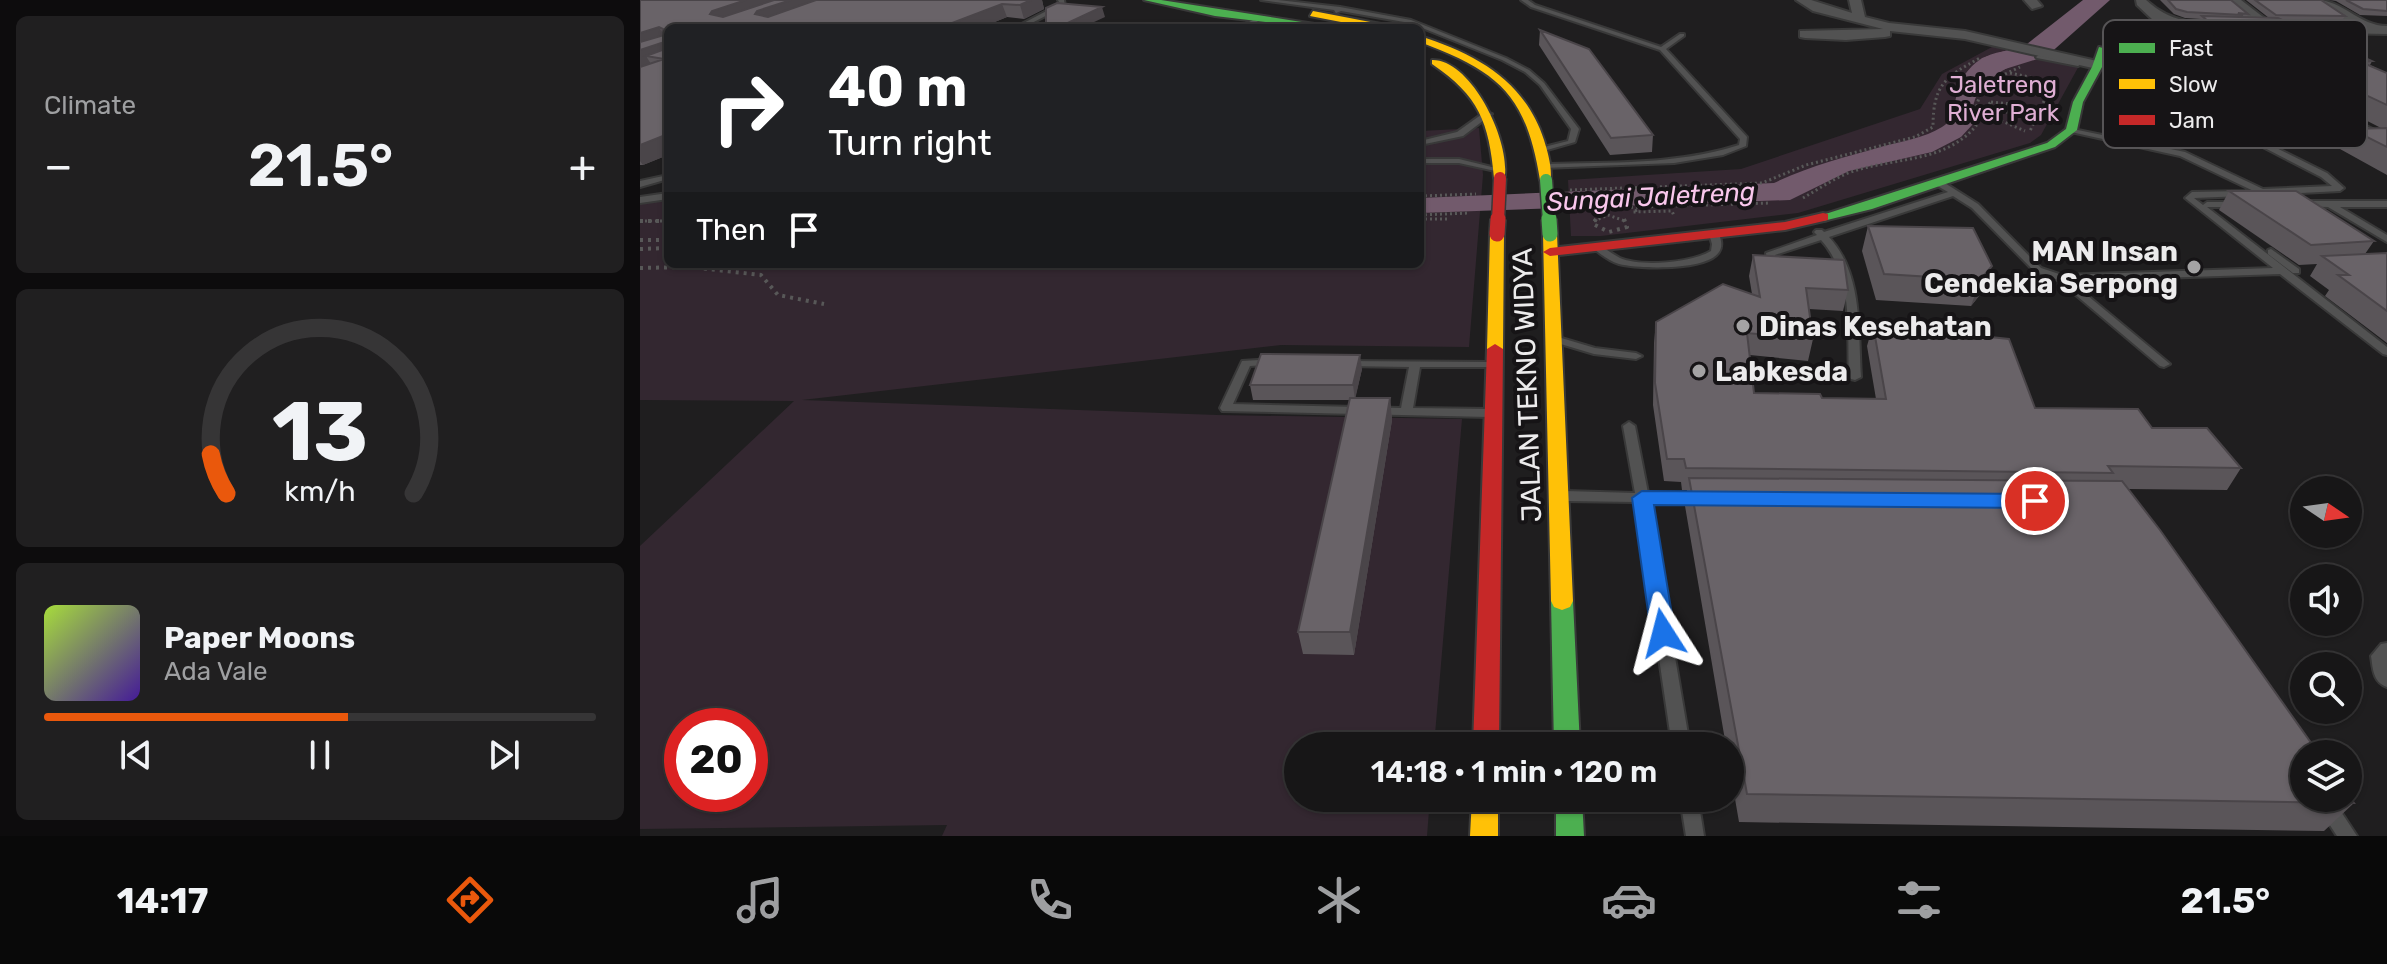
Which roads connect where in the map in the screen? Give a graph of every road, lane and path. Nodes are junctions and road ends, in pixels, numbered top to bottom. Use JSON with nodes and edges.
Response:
{"nodes":[{"id":1,"x":1061,"y":0,"type":"edge"},
{"id":2,"x":1148,"y":0,"type":"edge"},
{"id":3,"x":1208,"y":0,"type":"edge"},
{"id":4,"x":1524,"y":0,"type":"edge"},
{"id":5,"x":1802,"y":0,"type":"edge"},
{"id":6,"x":1855,"y":0,"type":"edge"},
{"id":7,"x":2233,"y":0,"type":"edge"},
{"id":8,"x":2322,"y":0,"type":"edge"},
{"id":9,"x":2141,"y":2,"type":"edge"},
{"id":10,"x":1264,"y":9,"type":"edge"},
{"id":11,"x":1333,"y":17,"type":"edge"},
{"id":12,"x":1859,"y":19,"type":"junction"},
{"id":13,"x":2164,"y":20,"type":"edge"},
{"id":14,"x":2259,"y":20,"type":"edge"},
{"id":15,"x":2353,"y":20,"type":"edge"},
{"id":16,"x":1026,"y":24,"type":"edge"},
{"id":17,"x":1245,"y":24,"type":"edge"},
{"id":18,"x":1367,"y":24,"type":"edge"},
{"id":19,"x":1396,"y":24,"type":"edge"},
{"id":20,"x":1424,"y":27,"type":"edge"},
{"id":21,"x":1889,"y":27,"type":"junction"},
{"id":22,"x":2369,"y":30,"type":"edge"},
{"id":23,"x":2387,"y":30,"type":"edge"},
{"id":24,"x":1805,"y":34,"type":"dead end"},
{"id":25,"x":1682,"y":35,"type":"dead end"},
{"id":26,"x":1424,"y":40,"type":"edge"},
{"id":27,"x":1662,"y":49,"type":"junction"},
{"id":28,"x":2026,"y":55,"type":"junction"},
{"id":29,"x":1424,"y":56,"type":"edge"},
{"id":30,"x":2099,"y":61,"type":"junction"},
{"id":31,"x":2103,"y":63,"type":"edge"},
{"id":32,"x":2008,"y":73,"type":"junction"},
{"id":33,"x":1989,"y":83,"type":"junction"},
{"id":34,"x":2004,"y":83,"type":"junction"},
{"id":35,"x":2050,"y":87,"type":"junction"},
{"id":36,"x":2031,"y":88,"type":"junction"},
{"id":37,"x":2040,"y":89,"type":"junction"},
{"id":38,"x":2046,"y":96,"type":"junction"},
{"id":39,"x":1974,"y":105,"type":"junction"},
{"id":40,"x":1981,"y":106,"type":"junction"},
{"id":41,"x":1987,"y":106,"type":"junction"},
{"id":42,"x":2016,"y":109,"type":"junction"},
{"id":43,"x":2037,"y":113,"type":"junction"},
{"id":44,"x":1488,"y":114,"type":"junction"},
{"id":45,"x":2071,"y":130,"type":"junction"},
{"id":46,"x":2367,"y":131,"type":"edge"},
{"id":47,"x":2030,"y":133,"type":"junction"},
{"id":48,"x":2103,"y":137,"type":"edge"},
{"id":49,"x":2021,"y":140,"type":"dead end"},
{"id":50,"x":2387,"y":141,"type":"edge"},
{"id":51,"x":1424,"y":142,"type":"edge"},
{"id":52,"x":2367,"y":142,"type":"edge"},
{"id":53,"x":2154,"y":148,"type":"edge"},
{"id":54,"x":2272,"y":148,"type":"edge"},
{"id":55,"x":1424,"y":161,"type":"edge"},
{"id":56,"x":1545,"y":165,"type":"junction"},
{"id":57,"x":1500,"y":174,"type":"junction"},
{"id":58,"x":664,"y":178,"type":"edge"},
{"id":59,"x":1937,"y":182,"type":"junction"},
{"id":60,"x":640,"y":184,"type":"edge"},
{"id":61,"x":1450,"y":192,"type":"dead end"},
{"id":62,"x":2262,"y":192,"type":"junction"},
{"id":63,"x":1424,"y":193,"type":"edge"},
{"id":64,"x":1954,"y":193,"type":"junction"},
{"id":65,"x":664,"y":197,"type":"edge"},
{"id":66,"x":2189,"y":198,"type":"junction"},
{"id":67,"x":640,"y":200,"type":"edge"},
{"id":68,"x":1796,"y":201,"type":"dead end"},
{"id":69,"x":1773,"y":203,"type":"dead end"},
{"id":70,"x":2328,"y":203,"type":"junction"},
{"id":71,"x":2251,"y":204,"type":"edge"},
{"id":72,"x":2281,"y":204,"type":"edge"},
{"id":73,"x":2387,"y":204,"type":"edge"},
{"id":74,"x":2207,"y":205,"type":"junction"},
{"id":75,"x":1683,"y":206,"type":"junction"},
{"id":76,"x":1571,"y":209,"type":"dead end"},
{"id":77,"x":1674,"y":216,"type":"dead end"},
{"id":78,"x":1424,"y":219,"type":"edge"},
{"id":79,"x":1448,"y":219,"type":"dead end"},
{"id":80,"x":640,"y":221,"type":"edge"},
{"id":81,"x":664,"y":221,"type":"edge"},
{"id":82,"x":1807,"y":222,"type":"junction"},
{"id":83,"x":1823,"y":235,"type":"junction"},
{"id":84,"x":2387,"y":239,"type":"edge"},
{"id":85,"x":640,"y":240,"type":"edge"},
{"id":86,"x":664,"y":240,"type":"edge"},
{"id":87,"x":1550,"y":243,"type":"junction"},
{"id":88,"x":664,"y":248,"type":"edge"},
{"id":89,"x":640,"y":249,"type":"edge"},
{"id":90,"x":640,"y":268,"type":"edge"},
{"id":91,"x":664,"y":268,"type":"edge"},
{"id":92,"x":699,"y":268,"type":"edge"},
{"id":93,"x":1788,"y":269,"type":"edge"},
{"id":94,"x":2311,"y":270,"type":"dead end"},
{"id":95,"x":2282,"y":271,"type":"junction"},
{"id":96,"x":2296,"y":271,"type":"junction"},
{"id":97,"x":1832,"y":273,"type":"edge"},
{"id":98,"x":1847,"y":274,"type":"junction"},
{"id":99,"x":2061,"y":278,"type":"junction"},
{"id":100,"x":824,"y":304,"type":"dead end"},
{"id":101,"x":1555,"y":339,"type":"junction"},
{"id":102,"x":2387,"y":352,"type":"edge"},
{"id":103,"x":1636,"y":356,"type":"dead end"},
{"id":104,"x":1294,"y":363,"type":"edge"},
{"id":105,"x":1325,"y":363,"type":"edge"},
{"id":106,"x":1415,"y":364,"type":"junction"},
{"id":107,"x":2164,"y":364,"type":"dead end"},
{"id":108,"x":1494,"y":365,"type":"junction"},
{"id":109,"x":1855,"y":377,"type":"dead end"},
{"id":110,"x":1406,"y":411,"type":"junction"},
{"id":111,"x":1492,"y":413,"type":"junction"},
{"id":112,"x":1629,"y":426,"type":"dead end"},
{"id":113,"x":1558,"y":496,"type":"junction"},
{"id":114,"x":1642,"y":498,"type":"junction"},
{"id":115,"x":1715,"y":498,"type":"edge"},
{"id":116,"x":2387,"y":649,"type":"edge"},
{"id":117,"x":2387,"y":680,"type":"edge"},
{"id":118,"x":1486,"y":732,"type":"edge"},
{"id":119,"x":1566,"y":732,"type":"edge"},
{"id":120,"x":1679,"y":732,"type":"edge"},
{"id":121,"x":1485,"y":812,"type":"edge"},
{"id":122,"x":1569,"y":812,"type":"edge"},
{"id":123,"x":1691,"y":812,"type":"edge"},
{"id":124,"x":2331,"y":812,"type":"edge"},
{"id":125,"x":1484,"y":836,"type":"edge"},
{"id":126,"x":1570,"y":836,"type":"edge"},
{"id":127,"x":1695,"y":836,"type":"edge"},
{"id":128,"x":2348,"y":836,"type":"edge"}],
"edges":[{"from":1,"to":16,"type":"lane"},
{"from":2,"to":10,"type":"main road"},
{"from":3,"to":11,"type":"main road"},
{"from":4,"to":27,"type":"lane"},
{"from":5,"to":12,"type":"street"},
{"from":6,"to":12,"type":"street"},
{"from":7,"to":14,"type":"street"},
{"from":8,"to":15,"type":"street"},
{"from":9,"to":13,"type":"street"},
{"from":10,"to":11,"type":"main road"},
{"from":10,"to":17,"type":"lane"},
{"from":11,"to":18,"type":"main road"},
{"from":11,"to":19,"type":"lane"},
{"from":12,"to":21,"type":"street"},
{"from":20,"to":56,"type":"lane"},
{"from":21,"to":24,"type":"street"},
{"from":21,"to":28,"type":"street"},
{"from":22,"to":23,"type":"street"},
{"from":25,"to":27,"type":"lane"},
{"from":26,"to":56,"type":"main road","name":"JALAN TEKNO WIDYA"},
{"from":27,"to":56,"type":"lane"},
{"from":28,"to":30,"type":"street"},
{"from":28,"to":32,"type":"path"},
{"from":29,"to":44,"type":"main road","name":"JALAN TEKNO WIDYA"},
{"from":30,"to":31,"type":"lane"},
{"from":30,"to":45,"type":"main road"},
{"from":32,"to":33,"type":"path"},
{"from":32,"to":35,"type":"path"},
{"from":33,"to":34,"type":"path"},
{"from":33,"to":39,"type":"path"},
{"from":34,"to":36,"type":"path"},
{"from":34,"to":36,"type":"path"},
{"from":35,"to":37,"type":"path"},
{"from":35,"to":38,"type":"path"},
{"from":36,"to":37,"type":"path"},
{"from":37,"to":38,"type":"path"},
{"from":38,"to":43,"type":"path"},
{"from":39,"to":40,"type":"path"},
{"from":39,"to":68,"type":"path"},
{"from":40,"to":41,"type":"path"},
{"from":40,"to":47,"type":"path"},
{"from":41,"to":42,"type":"path"},
{"from":41,"to":42,"type":"path"},
{"from":42,"to":43,"type":"path"},
{"from":43,"to":47,"type":"path"},
{"from":44,"to":51,"type":"lane"},
{"from":44,"to":57,"type":"main road","name":"JALAN TEKNO WIDYA"},
{"from":45,"to":48,"type":"lane"},
{"from":45,"to":59,"type":"main road"},
{"from":46,"to":50,"type":"lane"},
{"from":47,"to":49,"type":"path"},
{"from":50,"to":52,"type":"lane"},
{"from":53,"to":62,"type":"lane"},
{"from":54,"to":62,"type":"lane"},
{"from":55,"to":57,"type":"lane"},
{"from":56,"to":87,"type":"main road","name":"JALAN TEKNO WIDYA","bridge":true},
{"from":57,"to":108,"type":"main road","name":"JALAN TEKNO WIDYA","bridge":true},
{"from":58,"to":60,"type":"lane"},
{"from":59,"to":64,"type":"lane"},
{"from":59,"to":82,"type":"main road"},
{"from":61,"to":63,"type":"path"},
{"from":62,"to":66,"type":"lane"},
{"from":64,"to":83,"type":"lane"},
{"from":64,"to":99,"type":"lane"},
{"from":65,"to":67,"type":"lane"},
{"from":66,"to":74,"type":"lane"},
{"from":66,"to":95,"type":"lane"},
{"from":69,"to":75,"type":"path"},
{"from":70,"to":72,"type":"lane"},
{"from":70,"to":73,"type":"lane"},
{"from":70,"to":84,"type":"lane"},
{"from":71,"to":74,"type":"lane"},
{"from":74,"to":96,"type":"lane"},
{"from":75,"to":76,"type":"path"},
{"from":75,"to":77,"type":"path"},
{"from":78,"to":79,"type":"path"},
{"from":80,"to":81,"type":"path"},
{"from":82,"to":83,"type":"lane"},
{"from":82,"to":87,"type":"main road"},
{"from":83,"to":93,"type":"lane"},
{"from":83,"to":98,"type":"lane"},
{"from":85,"to":86,"type":"path"},
{"from":87,"to":101,"type":"main road","name":"JALAN TEKNO WIDYA"},
{"from":88,"to":89,"type":"path"},
{"from":90,"to":91,"type":"path"},
{"from":92,"to":100,"type":"path"},
{"from":94,"to":96,"type":"lane"},
{"from":95,"to":96,"type":"lane"},
{"from":95,"to":99,"type":"lane"},
{"from":95,"to":102,"type":"lane"},
{"from":97,"to":98,"type":"lane"},
{"from":98,"to":109,"type":"lane"},
{"from":99,"to":107,"type":"lane"},
{"from":101,"to":103,"type":"lane"},
{"from":101,"to":113,"type":"main road","name":"JALAN TEKNO WIDYA"},
{"from":104,"to":110,"type":"lane"},
{"from":105,"to":106,"type":"lane"},
{"from":106,"to":108,"type":"lane"},
{"from":106,"to":110,"type":"lane"},
{"from":108,"to":111,"type":"main road","name":"JALAN TEKNO WIDYA"},
{"from":110,"to":111,"type":"lane"},
{"from":111,"to":118,"type":"main road","name":"JALAN TEKNO WIDYA"},
{"from":112,"to":114,"type":"lane"},
{"from":113,"to":114,"type":"lane"},
{"from":113,"to":119,"type":"main road","name":"JALAN TEKNO WIDYA"},
{"from":114,"to":115,"type":"lane"},
{"from":114,"to":120,"type":"lane"},
{"from":116,"to":117,"type":"lane"},
{"from":121,"to":125,"type":"main road"},
{"from":122,"to":126,"type":"main road"},
{"from":123,"to":127,"type":"lane"},
{"from":124,"to":128,"type":"lane"}]}
